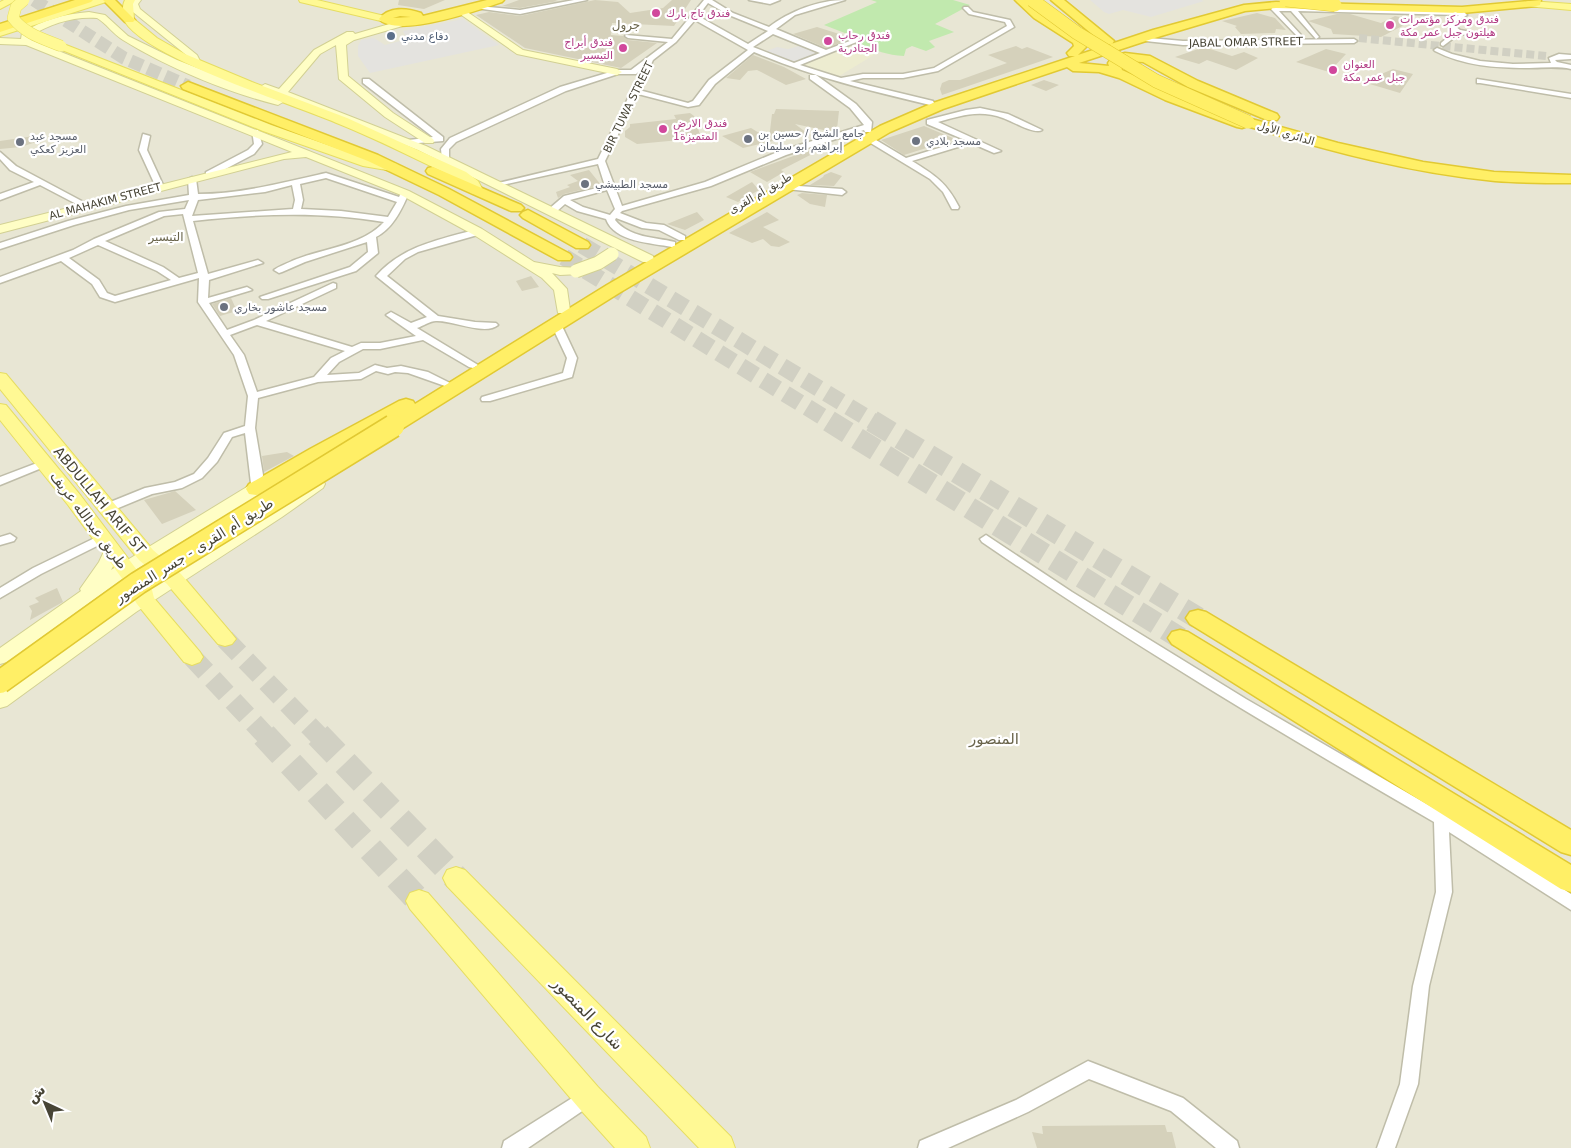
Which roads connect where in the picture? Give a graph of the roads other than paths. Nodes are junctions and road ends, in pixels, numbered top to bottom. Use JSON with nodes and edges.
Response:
{"nodes":[{"id":1,"x":12,"y":0,"type":"edge"},
{"id":2,"x":24,"y":0,"type":"edge"},
{"id":3,"x":64,"y":0,"type":"edge"},
{"id":4,"x":74,"y":0,"type":"edge"},
{"id":5,"x":87,"y":0,"type":"edge"},
{"id":6,"x":102,"y":0,"type":"edge"},
{"id":7,"x":109,"y":0,"type":"edge"},
{"id":8,"x":130,"y":0,"type":"edge"},
{"id":9,"x":137,"y":0,"type":"edge"},
{"id":10,"x":304,"y":0,"type":"edge"},
{"id":11,"x":334,"y":0,"type":"edge"},
{"id":12,"x":498,"y":0,"type":"edge"},
{"id":13,"x":584,"y":0,"type":"edge"},
{"id":14,"x":707,"y":0,"type":"edge"},
{"id":15,"x":752,"y":0,"type":"edge"},
{"id":16,"x":777,"y":0,"type":"edge"},
{"id":17,"x":842,"y":0,"type":"edge"},
{"id":18,"x":1021,"y":0,"type":"edge"},
{"id":19,"x":1032,"y":0,"type":"edge"},
{"id":20,"x":1044,"y":0,"type":"edge"},
{"id":21,"x":1056,"y":0,"type":"edge"},
{"id":22,"x":1231,"y":0,"type":"edge"},
{"id":23,"x":1248,"y":0,"type":"edge"},
{"id":24,"x":1258,"y":0,"type":"edge"},
{"id":25,"x":1491,"y":0,"type":"edge"},
{"id":26,"x":1512,"y":0,"type":"edge"},
{"id":27,"x":1551,"y":0,"type":"edge"},
{"id":28,"x":1532,"y":2,"type":"edge"},
{"id":29,"x":1340,"y":3,"type":"edge"},
{"id":30,"x":1571,"y":3,"type":"edge"},
{"id":31,"x":1289,"y":5,"type":"edge"},
{"id":32,"x":0,"y":6,"type":"edge"},
{"id":33,"x":1571,"y":7,"type":"edge"},
{"id":34,"x":478,"y":8,"type":"junction"},
{"id":35,"x":966,"y":8,"type":"dead end"},
{"id":36,"x":1374,"y":8,"type":"junction"},
{"id":37,"x":463,"y":12,"type":"junction"},
{"id":38,"x":693,"y":16,"type":"junction"},
{"id":39,"x":408,"y":18,"type":"junction"},
{"id":40,"x":0,"y":19,"type":"edge"},
{"id":41,"x":129,"y":20,"type":"junction"},
{"id":42,"x":385,"y":20,"type":"junction"},
{"id":43,"x":0,"y":24,"type":"edge"},
{"id":44,"x":0,"y":28,"type":"edge"},
{"id":45,"x":773,"y":31,"type":"junction"},
{"id":46,"x":1458,"y":32,"type":"junction"},
{"id":47,"x":0,"y":33,"type":"edge"},
{"id":48,"x":1154,"y":33,"type":"junction"},
{"id":49,"x":1480,"y":34,"type":"dead end"},
{"id":50,"x":628,"y":36,"type":"dead end"},
{"id":51,"x":348,"y":37,"type":"junction"},
{"id":52,"x":1308,"y":37,"type":"junction"},
{"id":53,"x":1179,"y":38,"type":"junction"},
{"id":54,"x":1357,"y":39,"type":"tunnel mouth"},
{"id":55,"x":857,"y":40,"type":"dead end"},
{"id":56,"x":0,"y":41,"type":"edge"},
{"id":57,"x":674,"y":41,"type":"junction"},
{"id":58,"x":1108,"y":41,"type":"junction"},
{"id":59,"x":27,"y":42,"type":"junction"},
{"id":60,"x":750,"y":49,"type":"junction"},
{"id":61,"x":826,"y":53,"type":"junction"},
{"id":62,"x":654,"y":55,"type":"junction"},
{"id":63,"x":1571,"y":55,"type":"edge"},
{"id":64,"x":1549,"y":58,"type":"junction"},
{"id":65,"x":1537,"y":59,"type":"tunnel mouth"},
{"id":66,"x":196,"y":63,"type":"junction"},
{"id":67,"x":1559,"y":65,"type":"junction"},
{"id":68,"x":793,"y":66,"type":"junction"},
{"id":69,"x":1571,"y":67,"type":"edge"},
{"id":70,"x":1040,"y":70,"type":"junction"},
{"id":71,"x":805,"y":71,"type":"junction"},
{"id":72,"x":1117,"y":71,"type":"junction"},
{"id":73,"x":617,"y":72,"type":"junction"},
{"id":74,"x":226,"y":76,"type":"junction"},
{"id":75,"x":366,"y":81,"type":"dead end"},
{"id":76,"x":838,"y":81,"type":"junction"},
{"id":77,"x":1480,"y":81,"type":"dead end"},
{"id":78,"x":635,"y":91,"type":"junction"},
{"id":79,"x":282,"y":93,"type":"junction"},
{"id":80,"x":1571,"y":96,"type":"edge"},
{"id":81,"x":930,"y":103,"type":"junction"},
{"id":82,"x":915,"y":116,"type":"junction"},
{"id":83,"x":1250,"y":121,"type":"junction"},
{"id":84,"x":930,"y":122,"type":"junction"},
{"id":85,"x":354,"y":126,"type":"junction"},
{"id":86,"x":1038,"y":130,"type":"dead end"},
{"id":87,"x":255,"y":132,"type":"junction"},
{"id":88,"x":868,"y":132,"type":"junction"},
{"id":89,"x":464,"y":135,"type":"junction"},
{"id":90,"x":1304,"y":135,"type":"junction"},
{"id":91,"x":146,"y":136,"type":"dead end"},
{"id":92,"x":440,"y":139,"type":"junction"},
{"id":93,"x":972,"y":140,"type":"junction"},
{"id":94,"x":429,"y":141,"type":"junction"},
{"id":95,"x":409,"y":142,"type":"junction"},
{"id":96,"x":997,"y":151,"type":"dead end"},
{"id":97,"x":309,"y":153,"type":"junction"},
{"id":98,"x":0,"y":154,"type":"edge"},
{"id":99,"x":446,"y":159,"type":"junction"},
{"id":100,"x":601,"y":160,"type":"junction"},
{"id":101,"x":904,"y":161,"type":"junction"},
{"id":102,"x":392,"y":167,"type":"junction"},
{"id":103,"x":1571,"y":169,"type":"edge"},
{"id":104,"x":209,"y":174,"type":"junction"},
{"id":105,"x":192,"y":179,"type":"junction"},
{"id":106,"x":1571,"y":179,"type":"edge"},
{"id":107,"x":295,"y":181,"type":"junction"},
{"id":108,"x":42,"y":182,"type":"junction"},
{"id":109,"x":498,"y":184,"type":"junction"},
{"id":110,"x":160,"y":187,"type":"junction"},
{"id":111,"x":610,"y":187,"type":"junction"},
{"id":112,"x":787,"y":187,"type":"junction"},
{"id":113,"x":476,"y":190,"type":"junction"},
{"id":114,"x":842,"y":192,"type":"dead end"},
{"id":115,"x":0,"y":196,"type":"edge"},
{"id":116,"x":193,"y":197,"type":"junction"},
{"id":117,"x":403,"y":197,"type":"junction"},
{"id":118,"x":564,"y":200,"type":"junction"},
{"id":119,"x":87,"y":206,"type":"junction"},
{"id":120,"x":955,"y":206,"type":"dead end"},
{"id":121,"x":552,"y":210,"type":"junction"},
{"id":122,"x":296,"y":212,"type":"junction"},
{"id":123,"x":615,"y":213,"type":"junction"},
{"id":124,"x":188,"y":215,"type":"junction"},
{"id":125,"x":390,"y":220,"type":"junction"},
{"id":126,"x":0,"y":229,"type":"edge"},
{"id":127,"x":478,"y":232,"type":"junction"},
{"id":128,"x":0,"y":234,"type":"edge"},
{"id":129,"x":371,"y":236,"type":"junction"},
{"id":130,"x":606,"y":239,"type":"junction"},
{"id":131,"x":97,"y":241,"type":"junction"},
{"id":132,"x":677,"y":241,"type":"junction"},
{"id":133,"x":3,"y":244,"type":"edge"},
{"id":134,"x":582,"y":245,"type":"tunnel mouth"},
{"id":135,"x":62,"y":257,"type":"junction"},
{"id":136,"x":564,"y":257,"type":"tunnel mouth"},
{"id":137,"x":648,"y":259,"type":"junction"},
{"id":138,"x":258,"y":262,"type":"dead end"},
{"id":139,"x":528,"y":263,"type":"junction"},
{"id":140,"x":279,"y":270,"type":"dead end"},
{"id":141,"x":204,"y":276,"type":"junction"},
{"id":142,"x":0,"y":280,"type":"edge"},
{"id":143,"x":178,"y":282,"type":"junction"},
{"id":144,"x":333,"y":286,"type":"dead end"},
{"id":145,"x":247,"y":290,"type":"dead end"},
{"id":146,"x":265,"y":297,"type":"dead end"},
{"id":147,"x":203,"y":302,"type":"junction"},
{"id":148,"x":391,"y":314,"type":"dead end"},
{"id":149,"x":560,"y":317,"type":"junction"},
{"id":150,"x":435,"y":318,"type":"junction"},
{"id":151,"x":256,"y":322,"type":"junction"},
{"id":152,"x":493,"y":325,"type":"dead end"},
{"id":153,"x":410,"y":327,"type":"junction"},
{"id":154,"x":224,"y":334,"type":"junction"},
{"id":155,"x":425,"y":337,"type":"junction"},
{"id":156,"x":353,"y":350,"type":"junction"},
{"id":157,"x":473,"y":365,"type":"junction"},
{"id":158,"x":0,"y":378,"type":"edge"},
{"id":159,"x":318,"y":380,"type":"junction"},
{"id":160,"x":446,"y":386,"type":"junction"},
{"id":161,"x":253,"y":396,"type":"junction"},
{"id":162,"x":486,"y":399,"type":"dead end"},
{"id":163,"x":0,"y":409,"type":"edge"},
{"id":164,"x":388,"y":424,"type":"junction"},
{"id":165,"x":250,"y":428,"type":"junction"},
{"id":166,"x":370,"y":446,"type":"joint"},
{"id":167,"x":45,"y":463,"type":"junction"},
{"id":168,"x":0,"y":481,"type":"edge"},
{"id":169,"x":249,"y":494,"type":"junction"},
{"id":170,"x":107,"y":508,"type":"junction"},
{"id":171,"x":276,"y":513,"type":"junction"},
{"id":172,"x":176,"y":537,"type":"junction"},
{"id":173,"x":132,"y":538,"type":"junction"},
{"id":174,"x":986,"y":539,"type":"dead end"},
{"id":175,"x":108,"y":544,"type":"junction"},
{"id":176,"x":146,"y":555,"type":"junction"},
{"id":177,"x":126,"y":568,"type":"junction"},
{"id":178,"x":174,"y":579,"type":"junction"},
{"id":179,"x":0,"y":594,"type":"edge"},
{"id":180,"x":144,"y":598,"type":"junction"},
{"id":181,"x":78,"y":602,"type":"junction"},
{"id":182,"x":1198,"y":618,"type":"tunnel mouth"},
{"id":183,"x":52,"y":620,"type":"junction"},
{"id":184,"x":1180,"y":638,"type":"tunnel mouth"},
{"id":185,"x":225,"y":640,"type":"tunnel mouth"},
{"id":186,"x":82,"y":642,"type":"junction"},
{"id":187,"x":0,"y":657,"type":"edge"},
{"id":188,"x":192,"y":657,"type":"tunnel mouth"},
{"id":189,"x":0,"y":670,"type":"edge"},
{"id":190,"x":0,"y":682,"type":"edge"},
{"id":191,"x":0,"y":701,"type":"edge"},
{"id":192,"x":1441,"y":820,"type":"junction"},
{"id":193,"x":1571,"y":844,"type":"edge"},
{"id":194,"x":456,"y":878,"type":"tunnel mouth"},
{"id":195,"x":1571,"y":880,"type":"edge"},
{"id":196,"x":420,"y":901,"type":"tunnel mouth"},
{"id":197,"x":1571,"y":903,"type":"edge"},
{"id":198,"x":588,"y":1097,"type":"junction"},
{"id":199,"x":511,"y":1148,"type":"edge"},
{"id":200,"x":635,"y":1148,"type":"edge"},
{"id":201,"x":720,"y":1148,"type":"edge"},
{"id":202,"x":927,"y":1148,"type":"edge"},
{"id":203,"x":1230,"y":1148,"type":"edge"},
{"id":204,"x":1386,"y":1148,"type":"edge"}],
"edges":[{"from":1,"to":32,"type":"main road"},
{"from":2,"to":102,"type":"main road","bridge":true},
{"from":3,"to":40,"type":"main road"},
{"from":4,"to":43,"type":"highway"},
{"from":5,"to":44,"type":"highway"},
{"from":6,"to":47,"type":"main road"},
{"from":7,"to":41,"type":"highway"},
{"from":8,"to":41,"type":"main road"},
{"from":9,"to":66,"type":"street"},
{"from":10,"to":42,"type":"main road"},
{"from":11,"to":39,"type":"main road"},
{"from":12,"to":34,"type":"highway"},
{"from":13,"to":34,"type":"street"},
{"from":14,"to":38,"type":"street","name":"BIR TUWA STREET"},
{"from":14,"to":45,"type":"street"},
{"from":15,"to":16,"type":"street"},
{"from":17,"to":45,"type":"street"},
{"from":18,"to":70,"type":"highway"},
{"from":19,"to":83,"type":"highway","name":"الدائري الأول","bridge":true},
{"from":20,"to":58,"type":"highway","name":"الدائري الأول"},
{"from":21,"to":58,"type":"highway"},
{"from":22,"to":48,"type":"highway","name":"طريق أم القرى"},
{"from":23,"to":24,"type":"highway","name":"طريق أم القرى"},
{"from":23,"to":48,"type":"highway","name":"طريق أم القرى"},
{"from":25,"to":29,"type":"highway"},
{"from":26,"to":48,"type":"highway","name":"طريق أم القرى"},
{"from":27,"to":30,"type":"main road"},
{"from":28,"to":33,"type":"main road"},
{"from":28,"to":36,"type":"highway","name":"طريق أم القرى"},
{"from":29,"to":31,"type":"highway","bridge":true},
{"from":29,"to":36,"type":"highway"},
{"from":31,"to":46,"type":"street"},
{"from":31,"to":52,"type":"street"},
{"from":31,"to":52,"type":"street"},
{"from":34,"to":37,"type":"highway"},
{"from":35,"to":76,"type":"street"},
{"from":36,"to":48,"type":"highway","name":"طريق أم القرى"},
{"from":37,"to":39,"type":"highway"},
{"from":37,"to":73,"type":"street"},
{"from":38,"to":57,"type":"street","name":"BIR TUWA STREET"},
{"from":38,"to":60,"type":"street"},
{"from":39,"to":42,"type":"highway"},
{"from":39,"to":51,"type":"street"},
{"from":41,"to":66,"type":"main road"},
{"from":42,"to":51,"type":"street"},
{"from":45,"to":60,"type":"street"},
{"from":45,"to":61,"type":"street"},
{"from":46,"to":49,"type":"street"},
{"from":46,"to":67,"type":"street"},
{"from":48,"to":52,"type":"street","name":"JABAL OMAR STREET"},
{"from":48,"to":53,"type":"street"},
{"from":48,"to":53,"type":"street","name":"JABAL OMAR STREET"},
{"from":48,"to":70,"type":"highway","name":"طريق أم القرى"},
{"from":48,"to":70,"type":"highway","name":"طريق أم القرى"},
{"from":50,"to":57,"type":"street"},
{"from":51,"to":79,"type":"street"},
{"from":51,"to":94,"type":"street"},
{"from":52,"to":53,"type":"street","name":"JABAL OMAR STREET"},
{"from":52,"to":54,"type":"street","name":"JABAL OMAR STREET"},
{"from":55,"to":61,"type":"street"},
{"from":56,"to":59,"type":"street"},
{"from":57,"to":62,"type":"street","name":"BIR TUWA STREET"},
{"from":58,"to":83,"type":"highway","name":"الدائري الأول"},
{"from":59,"to":85,"type":"street"},
{"from":59,"to":87,"type":"street"},
{"from":60,"to":68,"type":"street"},
{"from":60,"to":78,"type":"street"},
{"from":61,"to":68,"type":"street"},
{"from":62,"to":73,"type":"street"},
{"from":62,"to":78,"type":"street","name":"BIR TUWA STREET"},
{"from":63,"to":64,"type":"street"},
{"from":64,"to":65,"type":"street"},
{"from":64,"to":67,"type":"street"},
{"from":66,"to":74,"type":"main road"},
{"from":67,"to":69,"type":"street"},
{"from":68,"to":71,"type":"street"},
{"from":70,"to":72,"type":"highway"},
{"from":70,"to":81,"type":"highway","name":"طريق أم القرى"},
{"from":70,"to":82,"type":"highway","name":"طريق أم القرى"},
{"from":71,"to":76,"type":"street"},
{"from":71,"to":88,"type":"street"},
{"from":72,"to":83,"type":"highway"},
{"from":72,"to":90,"type":"highway"},
{"from":73,"to":89,"type":"street"},
{"from":74,"to":79,"type":"street"},
{"from":74,"to":85,"type":"main road"},
{"from":75,"to":92,"type":"street"},
{"from":76,"to":81,"type":"street"},
{"from":77,"to":80,"type":"street"},
{"from":78,"to":100,"type":"street","name":"BIR TUWA STREET"},
{"from":79,"to":95,"type":"street"},
{"from":81,"to":88,"type":"highway","name":"طريق أم القرى"},
{"from":82,"to":84,"type":"street"},
{"from":82,"to":88,"type":"highway","name":"طريق أم القرى"},
{"from":83,"to":90,"type":"highway","name":"الدائري الأول"},
{"from":84,"to":86,"type":"street"},
{"from":84,"to":93,"type":"street"},
{"from":85,"to":113,"type":"main road"},
{"from":87,"to":97,"type":"street"},
{"from":87,"to":104,"type":"street"},
{"from":88,"to":101,"type":"street"},
{"from":88,"to":112,"type":"highway","name":"طريق أم القرى"},
{"from":88,"to":123,"type":"street"},
{"from":88,"to":132,"type":"highway","name":"طريق أم القرى"},
{"from":89,"to":92,"type":"street"},
{"from":89,"to":99,"type":"street"},
{"from":90,"to":103,"type":"highway","name":"الدائري الأول"},
{"from":90,"to":106,"type":"highway","name":"الدائري الأول"},
{"from":91,"to":110,"type":"street"},
{"from":92,"to":94,"type":"street"},
{"from":93,"to":96,"type":"street"},
{"from":93,"to":101,"type":"street"},
{"from":94,"to":95,"type":"street"},
{"from":95,"to":99,"type":"street"},
{"from":97,"to":104,"type":"street","name":"AL MAHAKIM STREET"},
{"from":97,"to":117,"type":"street"},
{"from":98,"to":108,"type":"street"},
{"from":99,"to":109,"type":"street"},
{"from":100,"to":109,"type":"street","name":"BIR TUWA STREET"},
{"from":100,"to":111,"type":"street"},
{"from":101,"to":120,"type":"street"},
{"from":102,"to":113,"type":"highway"},
{"from":102,"to":136,"type":"highway"},
{"from":104,"to":105,"type":"street","name":"AL MAHAKIM STREET"},
{"from":105,"to":110,"type":"street","name":"AL MAHAKIM STREET"},
{"from":105,"to":116,"type":"street"},
{"from":107,"to":116,"type":"street"},
{"from":107,"to":117,"type":"street"},
{"from":107,"to":122,"type":"street"},
{"from":108,"to":115,"type":"street"},
{"from":108,"to":119,"type":"street"},
{"from":109,"to":121,"type":"street"},
{"from":110,"to":119,"type":"street","name":"AL MAHAKIM STREET"},
{"from":111,"to":118,"type":"street"},
{"from":111,"to":123,"type":"street"},
{"from":112,"to":114,"type":"street"},
{"from":112,"to":149,"type":"highway","name":"طريق أم القرى"},
{"from":113,"to":134,"type":"highway"},
{"from":116,"to":124,"type":"street"},
{"from":116,"to":133,"type":"street"},
{"from":117,"to":125,"type":"street"},
{"from":117,"to":127,"type":"street"},
{"from":118,"to":121,"type":"street"},
{"from":118,"to":123,"type":"street"},
{"from":119,"to":126,"type":"street","name":"AL MAHAKIM STREET"},
{"from":121,"to":130,"type":"street"},
{"from":122,"to":124,"type":"street"},
{"from":122,"to":125,"type":"street"},
{"from":123,"to":132,"type":"street"},
{"from":123,"to":132,"type":"street"},
{"from":124,"to":131,"type":"street"},
{"from":124,"to":141,"type":"street"},
{"from":125,"to":129,"type":"street"},
{"from":127,"to":139,"type":"street"},
{"from":127,"to":150,"type":"street"},
{"from":128,"to":133,"type":"street"},
{"from":129,"to":140,"type":"street"},
{"from":129,"to":146,"type":"street"},
{"from":130,"to":137,"type":"street"},
{"from":130,"to":139,"type":"street","bridge":true},
{"from":131,"to":135,"type":"street"},
{"from":131,"to":143,"type":"street"},
{"from":132,"to":137,"type":"highway","name":"طريق أم القرى"},
{"from":135,"to":142,"type":"street"},
{"from":135,"to":143,"type":"street"},
{"from":137,"to":149,"type":"highway","name":"طريق أم القرى"},
{"from":138,"to":141,"type":"street"},
{"from":139,"to":149,"type":"street"},
{"from":141,"to":143,"type":"street"},
{"from":141,"to":147,"type":"street"},
{"from":144,"to":151,"type":"street"},
{"from":145,"to":147,"type":"street"},
{"from":147,"to":154,"type":"street"},
{"from":148,"to":153,"type":"street"},
{"from":149,"to":157,"type":"highway","name":"طريق أم القرى"},
{"from":149,"to":160,"type":"highway","name":"طريق أم القرى"},
{"from":149,"to":162,"type":"street"},
{"from":150,"to":152,"type":"street"},
{"from":150,"to":153,"type":"street"},
{"from":151,"to":154,"type":"street"},
{"from":151,"to":156,"type":"street"},
{"from":153,"to":155,"type":"street"},
{"from":154,"to":161,"type":"street"},
{"from":155,"to":156,"type":"street"},
{"from":155,"to":157,"type":"street"},
{"from":156,"to":159,"type":"street"},
{"from":157,"to":160,"type":"highway","name":"طريق أم القرى"},
{"from":158,"to":170,"type":"main road","name":"ABDULLAH ARIF ST"},
{"from":159,"to":160,"type":"street"},
{"from":159,"to":161,"type":"street"},
{"from":160,"to":164,"type":"highway","name":"طريق أم القرى"},
{"from":160,"to":166,"type":"highway"},
{"from":160,"to":169,"type":"highway"},
{"from":161,"to":165,"type":"street"},
{"from":163,"to":167,"type":"main road","name":"طريق عبدالله عريف"},
{"from":164,"to":189,"type":"highway","name":"طريق أم القرى - جسر المنصور"},
{"from":164,"to":190,"type":"highway","name":"طريق أم القرى - جسر المنصور","bridge":true},
{"from":165,"to":169,"type":"street"},
{"from":165,"to":170,"type":"street"},
{"from":166,"to":171,"type":"street"},
{"from":167,"to":168,"type":"street"},
{"from":167,"to":175,"type":"main road","name":"طريق عبدالله عريف"},
{"from":169,"to":171,"type":"street"},
{"from":169,"to":172,"type":"street"},
{"from":170,"to":173,"type":"main road","name":"ABDULLAH ARIF ST"},
{"from":171,"to":178,"type":"street"},
{"from":172,"to":173,"type":"street"},
{"from":172,"to":176,"type":"street"},
{"from":173,"to":176,"type":"main road","name":"ABDULLAH ARIF ST"},
{"from":174,"to":192,"type":"street"},
{"from":175,"to":177,"type":"main road","name":"طريق عبدالله عريف"},
{"from":175,"to":179,"type":"street"},
{"from":175,"to":181,"type":"street"},
{"from":176,"to":177,"type":"street"},
{"from":176,"to":178,"type":"main road","name":"ABDULLAH ARIF ST"},
{"from":177,"to":180,"type":"main road","name":"طريق عبدالله عريف"},
{"from":177,"to":181,"type":"street"},
{"from":178,"to":180,"type":"street"},
{"from":178,"to":185,"type":"main road","name":"ABDULLAH ARIF ST"},
{"from":180,"to":186,"type":"street"},
{"from":180,"to":188,"type":"main road","name":"طريق عبدالله عريف"},
{"from":181,"to":183,"type":"street"},
{"from":182,"to":193,"type":"highway"},
{"from":183,"to":186,"type":"street"},
{"from":183,"to":187,"type":"street"},
{"from":184,"to":195,"type":"highway"},
{"from":186,"to":191,"type":"street"},
{"from":192,"to":197,"type":"street"},
{"from":192,"to":204,"type":"street"},
{"from":194,"to":201,"type":"main road","name":"شارع المنصور"},
{"from":196,"to":198,"type":"main road"},
{"from":198,"to":199,"type":"street"},
{"from":198,"to":200,"type":"main road"},
{"from":202,"to":203,"type":"street"}]}
